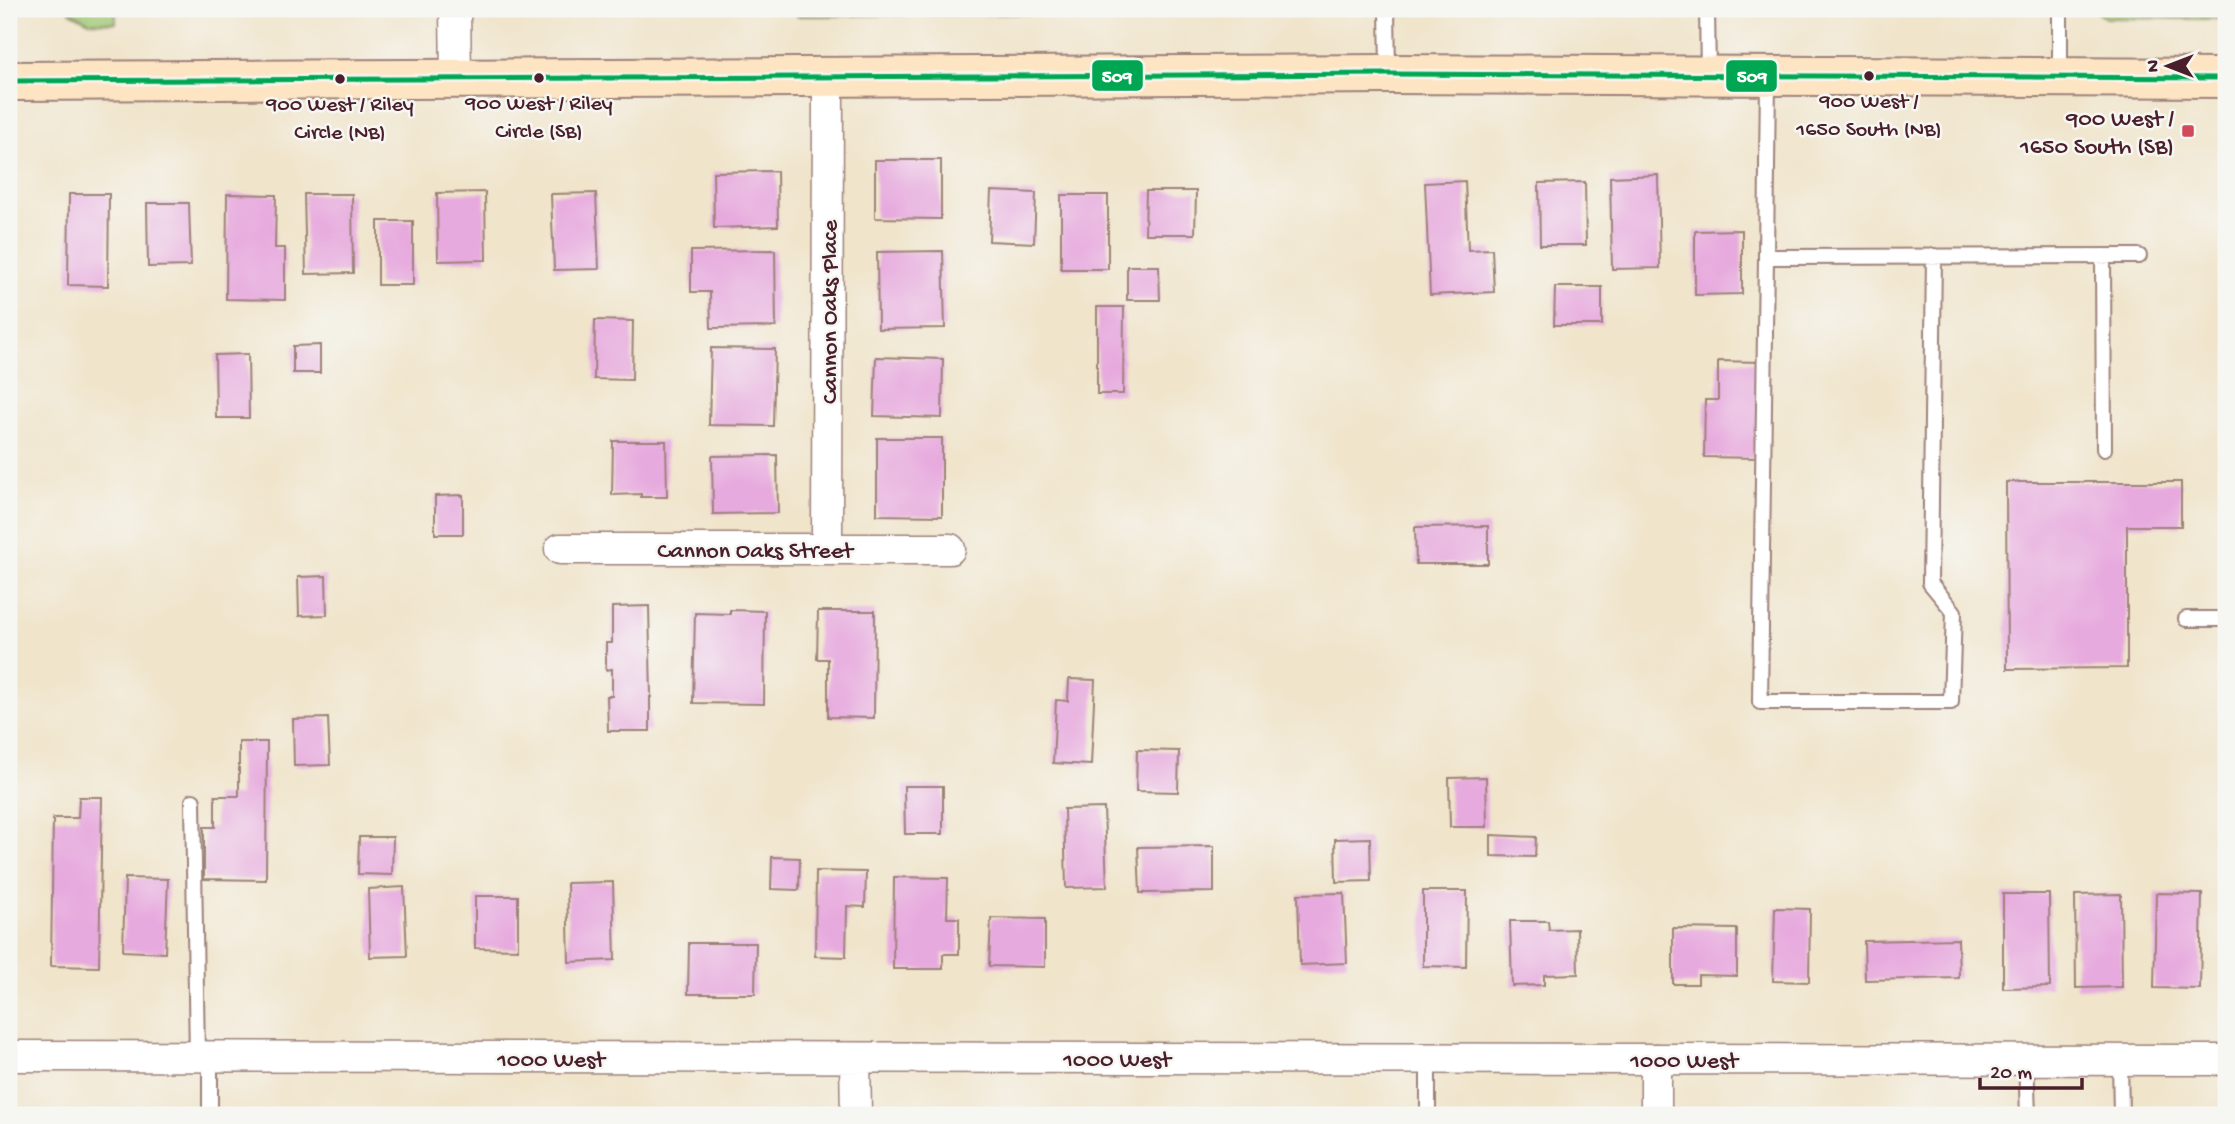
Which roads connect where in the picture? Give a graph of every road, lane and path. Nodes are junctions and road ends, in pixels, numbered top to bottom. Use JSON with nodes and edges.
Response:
{"nodes":[{"id":1,"x":455,"y":9,"type":"edge"},
{"id":2,"x":1387,"y":9,"type":"edge"},
{"id":3,"x":1707,"y":9,"type":"edge"},
{"id":4,"x":2060,"y":9,"type":"edge"},
{"id":5,"x":1388,"y":74,"type":"junction"},
{"id":6,"x":828,"y":75,"type":"junction"},
{"id":7,"x":1708,"y":76,"type":"junction"},
{"id":8,"x":1768,"y":76,"type":"junction"},
{"id":9,"x":2060,"y":77,"type":"junction"},
{"id":10,"x":456,"y":78,"type":"junction"},
{"id":11,"x":2226,"y":78,"type":"edge"},
{"id":12,"x":9,"y":81,"type":"edge"},
{"id":13,"x":2104,"y":256,"type":"junction"},
{"id":14,"x":2139,"y":256,"type":"dead end"},
{"id":15,"x":1766,"y":257,"type":"junction"},
{"id":16,"x":1934,"y":257,"type":"junction"},
{"id":17,"x":2104,"y":449,"type":"dead end"},
{"id":18,"x":560,"y":549,"type":"dead end"},
{"id":19,"x":827,"y":549,"type":"junction"},
{"id":20,"x":950,"y":549,"type":"dead end"},
{"id":21,"x":2186,"y":619,"type":"dead end"},
{"id":22,"x":2226,"y":619,"type":"edge"},
{"id":23,"x":193,"y":801,"type":"dead end"},
{"id":24,"x":9,"y":1056,"type":"edge"},
{"id":25,"x":204,"y":1057,"type":"junction"},
{"id":26,"x":1428,"y":1058,"type":"junction"},
{"id":27,"x":855,"y":1059,"type":"junction"},
{"id":28,"x":1656,"y":1059,"type":"junction"},
{"id":29,"x":2026,"y":1059,"type":"junction"},
{"id":30,"x":2120,"y":1059,"type":"junction"},
{"id":31,"x":2226,"y":1060,"type":"edge"},
{"id":32,"x":210,"y":1115,"type":"edge"},
{"id":33,"x":856,"y":1115,"type":"edge"},
{"id":34,"x":1428,"y":1115,"type":"edge"},
{"id":35,"x":1656,"y":1115,"type":"edge"},
{"id":36,"x":2028,"y":1115,"type":"edge"},
{"id":37,"x":2120,"y":1115,"type":"edge"}],
"edges":[{"from":1,"to":10,"type":"street"},
{"from":2,"to":5,"type":"lane"},
{"from":3,"to":7,"type":"lane"},
{"from":4,"to":9,"type":"lane"},
{"from":5,"to":6,"type":"main road"},
{"from":5,"to":7,"type":"main road"},
{"from":6,"to":10,"type":"main road"},
{"from":6,"to":19,"type":"street","name":"Cannon Oaks Place"},
{"from":7,"to":8,"type":"main road"},
{"from":8,"to":9,"type":"main road"},
{"from":8,"to":15,"type":"lane"},
{"from":9,"to":11,"type":"main road"},
{"from":10,"to":12,"type":"main road"},
{"from":13,"to":14,"type":"lane"},
{"from":13,"to":16,"type":"lane"},
{"from":13,"to":17,"type":"lane"},
{"from":15,"to":16,"type":"lane"},
{"from":15,"to":16,"type":"lane"},
{"from":18,"to":19,"type":"street","name":"Cannon Oaks Street"},
{"from":19,"to":20,"type":"street","name":"Cannon Oaks Street"},
{"from":21,"to":22,"type":"lane"},
{"from":23,"to":25,"type":"lane"},
{"from":24,"to":25,"type":"street","name":"1000 West"},
{"from":25,"to":27,"type":"street","name":"1000 West"},
{"from":25,"to":32,"type":"lane"},
{"from":26,"to":27,"type":"street","name":"1000 West"},
{"from":26,"to":28,"type":"street","name":"1000 West"},
{"from":26,"to":34,"type":"lane"},
{"from":27,"to":33,"type":"street"},
{"from":28,"to":29,"type":"street","name":"1000 West"},
{"from":28,"to":35,"type":"street"},
{"from":29,"to":30,"type":"street","name":"1000 West"},
{"from":29,"to":36,"type":"lane"},
{"from":30,"to":31,"type":"street","name":"1000 West"},
{"from":30,"to":37,"type":"lane"}]}
